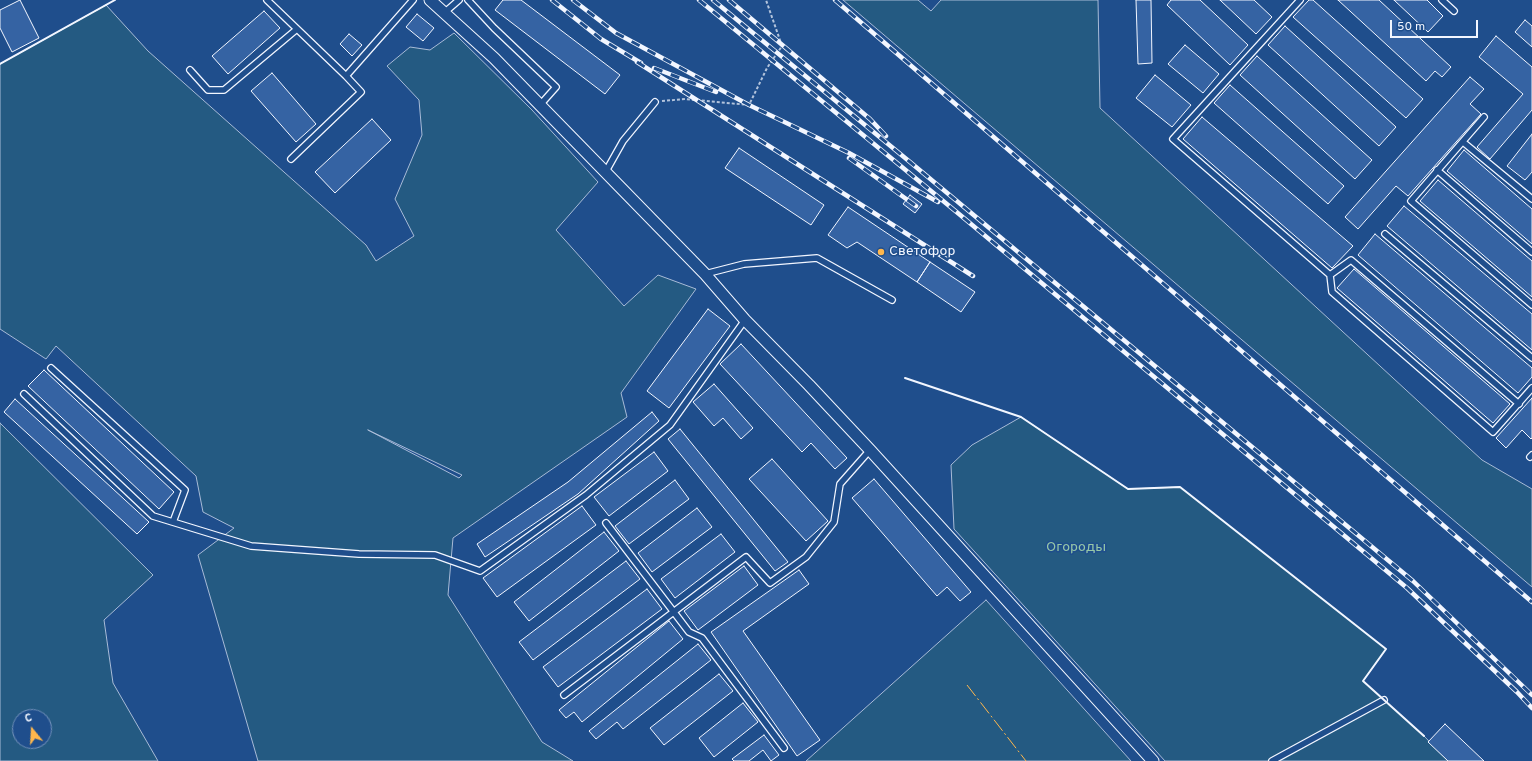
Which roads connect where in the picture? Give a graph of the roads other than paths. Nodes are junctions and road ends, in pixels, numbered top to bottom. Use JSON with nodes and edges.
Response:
{"nodes":[{"id":1,"x":267,"y":0,"type":"edge"},
{"id":2,"x":413,"y":0,"type":"edge"},
{"id":3,"x":430,"y":0,"type":"edge"},
{"id":4,"x":459,"y":0,"type":"edge"},
{"id":5,"x":468,"y":0,"type":"edge"},
{"id":6,"x":1300,"y":0,"type":"edge"},
{"id":7,"x":1442,"y":0,"type":"edge"},
{"id":8,"x":1454,"y":11,"type":"dead end"},
{"id":9,"x":444,"y":13,"type":"junction"},
{"id":10,"x":297,"y":29,"type":"junction"},
{"id":11,"x":190,"y":70,"type":"dead end"},
{"id":12,"x":346,"y":76,"type":"junction"},
{"id":13,"x":655,"y":102,"type":"road end"},
{"id":14,"x":540,"y":105,"type":"junction"},
{"id":15,"x":1484,"y":117,"type":"dead end"},
{"id":16,"x":1463,"y":142,"type":"junction"},
{"id":17,"x":291,"y":158,"type":"dead end"},
{"id":18,"x":1437,"y":170,"type":"junction"},
{"id":19,"x":605,"y":173,"type":"junction"},
{"id":20,"x":1532,"y":199,"type":"edge"},
{"id":21,"x":1385,"y":234,"type":"dead end"},
{"id":22,"x":1532,"y":252,"type":"edge"},
{"id":23,"x":706,"y":274,"type":"junction"},
{"id":24,"x":1330,"y":275,"type":"junction"},
{"id":25,"x":892,"y":300,"type":"dead end"},
{"id":26,"x":1532,"y":305,"type":"edge"},
{"id":27,"x":746,"y":320,"type":"junction"},
{"id":28,"x":1532,"y":358,"type":"edge"},
{"id":29,"x":51,"y":368,"type":"dead end"},
{"id":30,"x":1532,"y":388,"type":"edge"},
{"id":31,"x":24,"y":394,"type":"dead end"},
{"id":32,"x":1519,"y":404,"type":"junction"},
{"id":33,"x":870,"y":450,"type":"junction"},
{"id":34,"x":174,"y":522,"type":"junction"},
{"id":35,"x":606,"y":523,"type":"dead end"},
{"id":36,"x":674,"y":613,"type":"junction"},
{"id":37,"x":564,"y":695,"type":"dead end"},
{"id":38,"x":1384,"y":700,"type":"dead end"},
{"id":39,"x":784,"y":748,"type":"dead end"},
{"id":40,"x":1153,"y":761,"type":"edge"},
{"id":41,"x":1272,"y":761,"type":"edge"}],
"edges":[{"from":1,"to":10,"type":"lane"},
{"from":2,"to":12,"type":"lane"},
{"from":3,"to":9,"type":"street"},
{"from":4,"to":9,"type":"lane"},
{"from":5,"to":14,"type":"lane"},
{"from":6,"to":24,"type":"lane"},
{"from":7,"to":8,"type":"lane"},
{"from":9,"to":14,"type":"street"},
{"from":10,"to":11,"type":"lane"},
{"from":10,"to":12,"type":"lane"},
{"from":12,"to":17,"type":"lane"},
{"from":13,"to":19,"type":"lane"},
{"from":14,"to":19,"type":"street"},
{"from":15,"to":16,"type":"lane"},
{"from":16,"to":18,"type":"lane"},
{"from":16,"to":20,"type":"lane"},
{"from":18,"to":22,"type":"lane"},
{"from":18,"to":26,"type":"lane"},
{"from":19,"to":23,"type":"street"},
{"from":21,"to":28,"type":"lane"},
{"from":23,"to":25,"type":"lane"},
{"from":23,"to":27,"type":"street"},
{"from":24,"to":32,"type":"lane"},
{"from":24,"to":32,"type":"lane"},
{"from":27,"to":33,"type":"street"},
{"from":27,"to":34,"type":"lane"},
{"from":29,"to":34,"type":"lane"},
{"from":30,"to":32,"type":"lane"},
{"from":31,"to":34,"type":"lane"},
{"from":33,"to":36,"type":"lane"},
{"from":33,"to":40,"type":"street"},
{"from":35,"to":36,"type":"lane"},
{"from":36,"to":37,"type":"lane"},
{"from":36,"to":39,"type":"lane"},
{"from":38,"to":41,"type":"lane"}]}
